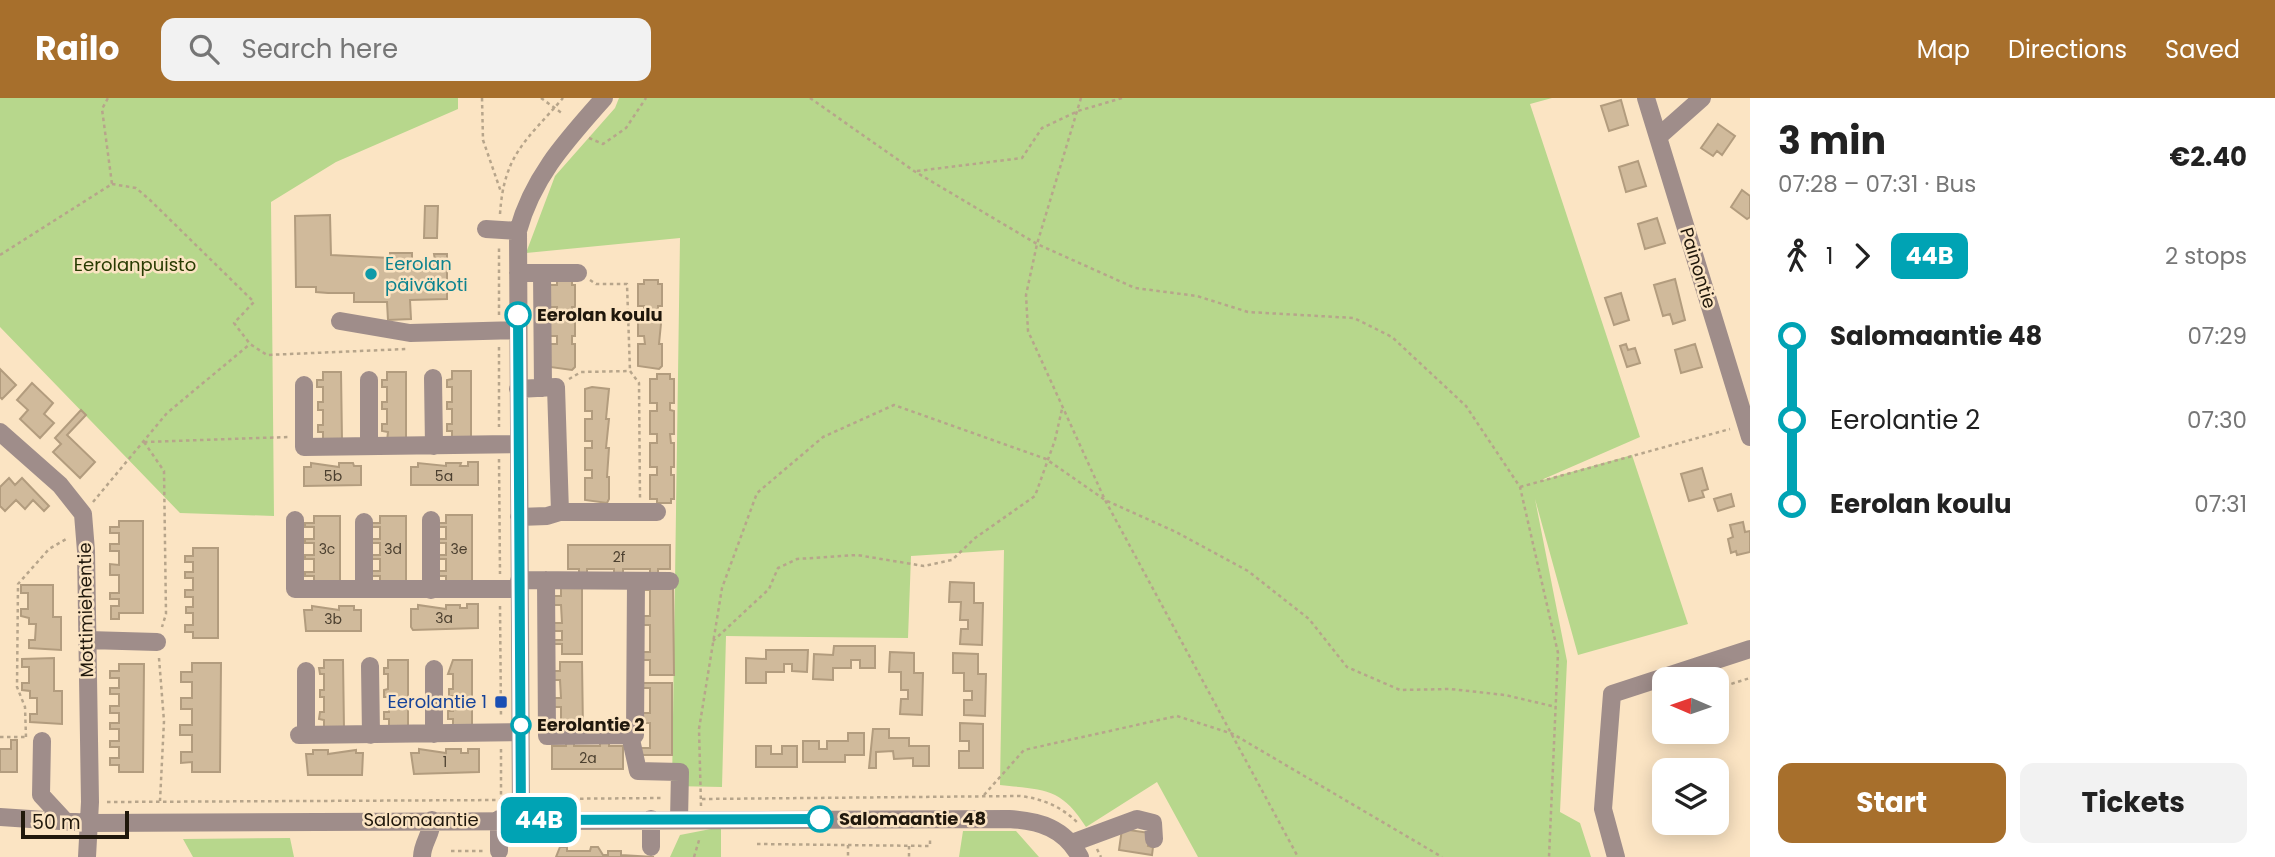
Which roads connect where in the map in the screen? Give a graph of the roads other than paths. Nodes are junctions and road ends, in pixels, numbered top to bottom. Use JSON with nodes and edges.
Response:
{"nodes":[{"id":1,"x":604,"y":98,"type":"edge"},
{"id":2,"x":1646,"y":98,"type":"edge"},
{"id":3,"x":1702,"y":98,"type":"edge"},
{"id":4,"x":1658,"y":137,"type":"junction"},
{"id":5,"x":486,"y":229,"type":"dead end"},
{"id":6,"x":518,"y":231,"type":"junction"},
{"id":7,"x":518,"y":273,"type":"junction"},
{"id":8,"x":542,"y":273,"type":"junction"},
{"id":9,"x":578,"y":273,"type":"road end"},
{"id":10,"x":340,"y":321,"type":"dead end"},
{"id":11,"x":518,"y":330,"type":"junction"},
{"id":12,"x":433,"y":379,"type":"dead end"},
{"id":13,"x":369,"y":380,"type":"dead end"},
{"id":14,"x":304,"y":385,"type":"dead end"},
{"id":15,"x":549,"y":388,"type":"junction"},
{"id":16,"x":519,"y":389,"type":"junction"},
{"id":17,"x":1749,"y":429,"type":"edge"},
{"id":18,"x":6,"y":438,"type":"edge"},
{"id":19,"x":519,"y":444,"type":"junction"},
{"id":20,"x":369,"y":446,"type":"junction"},
{"id":21,"x":434,"y":446,"type":"junction"},
{"id":22,"x":0,"y":458,"type":"edge"},
{"id":23,"x":560,"y":512,"type":"junction"},
{"id":24,"x":648,"y":512,"type":"road end"},
{"id":25,"x":519,"y":517,"type":"junction"},
{"id":26,"x":295,"y":520,"type":"dead end"},
{"id":27,"x":431,"y":520,"type":"dead end"},
{"id":28,"x":364,"y":522,"type":"dead end"},
{"id":29,"x":546,"y":580,"type":"junction"},
{"id":30,"x":636,"y":581,"type":"junction"},
{"id":31,"x":670,"y":581,"type":"dead end"},
{"id":32,"x":519,"y":585,"type":"junction"},
{"id":33,"x":364,"y":589,"type":"junction"},
{"id":34,"x":431,"y":590,"type":"junction"},
{"id":35,"x":88,"y":640,"type":"junction"},
{"id":36,"x":157,"y":642,"type":"road end"},
{"id":37,"x":1750,"y":649,"type":"edge"},
{"id":38,"x":370,"y":666,"type":"dead end"},
{"id":39,"x":434,"y":669,"type":"dead end"},
{"id":40,"x":306,"y":671,"type":"dead end"},
{"id":41,"x":434,"y":734,"type":"junction"},
{"id":42,"x":521,"y":734,"type":"junction"},
{"id":43,"x":371,"y":735,"type":"junction"},
{"id":44,"x":630,"y":735,"type":"junction"},
{"id":45,"x":547,"y":736,"type":"junction"},
{"id":46,"x":34,"y":739,"type":"road end"},
{"id":47,"x":0,"y":817,"type":"edge"},
{"id":48,"x":499,"y":819,"type":"junction"},
{"id":49,"x":651,"y":819,"type":"junction"},
{"id":50,"x":432,"y":820,"type":"junction"},
{"id":51,"x":521,"y":820,"type":"junction"},
{"id":52,"x":679,"y":820,"type":"junction"},
{"id":53,"x":66,"y":822,"type":"junction"},
{"id":54,"x":90,"y":823,"type":"junction"},
{"id":55,"x":1154,"y":839,"type":"dead end"},
{"id":56,"x":651,"y":848,"type":"dead end"},
{"id":57,"x":499,"y":850,"type":"road end"},
{"id":58,"x":1076,"y":850,"type":"edge"},
{"id":59,"x":87,"y":857,"type":"edge"},
{"id":60,"x":422,"y":857,"type":"edge"},
{"id":61,"x":1616,"y":857,"type":"edge"}],
"edges":[{"from":1,"to":6,"type":"street"},
{"from":2,"to":4,"type":"street","name":"Painontie"},
{"from":3,"to":4,"type":"street"},
{"from":4,"to":17,"type":"street","name":"Painontie"},
{"from":5,"to":6,"type":"street"},
{"from":6,"to":7,"type":"street"},
{"from":7,"to":8,"type":"street"},
{"from":7,"to":11,"type":"street"},
{"from":8,"to":9,"type":"street"},
{"from":8,"to":15,"type":"street"},
{"from":10,"to":11,"type":"street"},
{"from":11,"to":16,"type":"street"},
{"from":12,"to":21,"type":"street"},
{"from":13,"to":20,"type":"street"},
{"from":14,"to":20,"type":"street"},
{"from":15,"to":16,"type":"street"},
{"from":15,"to":23,"type":"street"},
{"from":16,"to":19,"type":"street"},
{"from":18,"to":22,"type":"street"},
{"from":18,"to":35,"type":"street","name":"Mottimiehentie"},
{"from":19,"to":21,"type":"street"},
{"from":19,"to":25,"type":"street"},
{"from":20,"to":21,"type":"street"},
{"from":23,"to":24,"type":"street"},
{"from":23,"to":25,"type":"street"},
{"from":25,"to":32,"type":"street"},
{"from":26,"to":33,"type":"street"},
{"from":27,"to":34,"type":"street"},
{"from":28,"to":33,"type":"street"},
{"from":29,"to":30,"type":"street"},
{"from":29,"to":32,"type":"street"},
{"from":29,"to":45,"type":"street"},
{"from":30,"to":31,"type":"street"},
{"from":30,"to":44,"type":"street"},
{"from":32,"to":34,"type":"street"},
{"from":32,"to":42,"type":"street"},
{"from":33,"to":34,"type":"street"},
{"from":35,"to":36,"type":"street"},
{"from":35,"to":54,"type":"street","name":"Mottimiehentie"},
{"from":37,"to":61,"type":"street"},
{"from":38,"to":43,"type":"street"},
{"from":39,"to":41,"type":"street"},
{"from":40,"to":43,"type":"street"},
{"from":41,"to":42,"type":"street"},
{"from":41,"to":43,"type":"street"},
{"from":42,"to":45,"type":"street"},
{"from":42,"to":51,"type":"street"},
{"from":44,"to":45,"type":"street"},
{"from":44,"to":52,"type":"street"},
{"from":46,"to":53,"type":"street"},
{"from":47,"to":53,"type":"street","name":"Salomaantie"},
{"from":48,"to":50,"type":"street","name":"Salomaantie"},
{"from":48,"to":51,"type":"street","name":"Salomaantie"},
{"from":48,"to":57,"type":"street"},
{"from":49,"to":51,"type":"street","name":"Salomaantie"},
{"from":49,"to":52,"type":"street","name":"Salomaantie"},
{"from":49,"to":56,"type":"street"},
{"from":50,"to":54,"type":"street","name":"Salomaantie"},
{"from":50,"to":60,"type":"street"},
{"from":52,"to":58,"type":"street","name":"Salomaantie"},
{"from":53,"to":54,"type":"street","name":"Salomaantie"},
{"from":54,"to":59,"type":"street","name":"Mottimiehentie"},
{"from":55,"to":58,"type":"street"}]}
